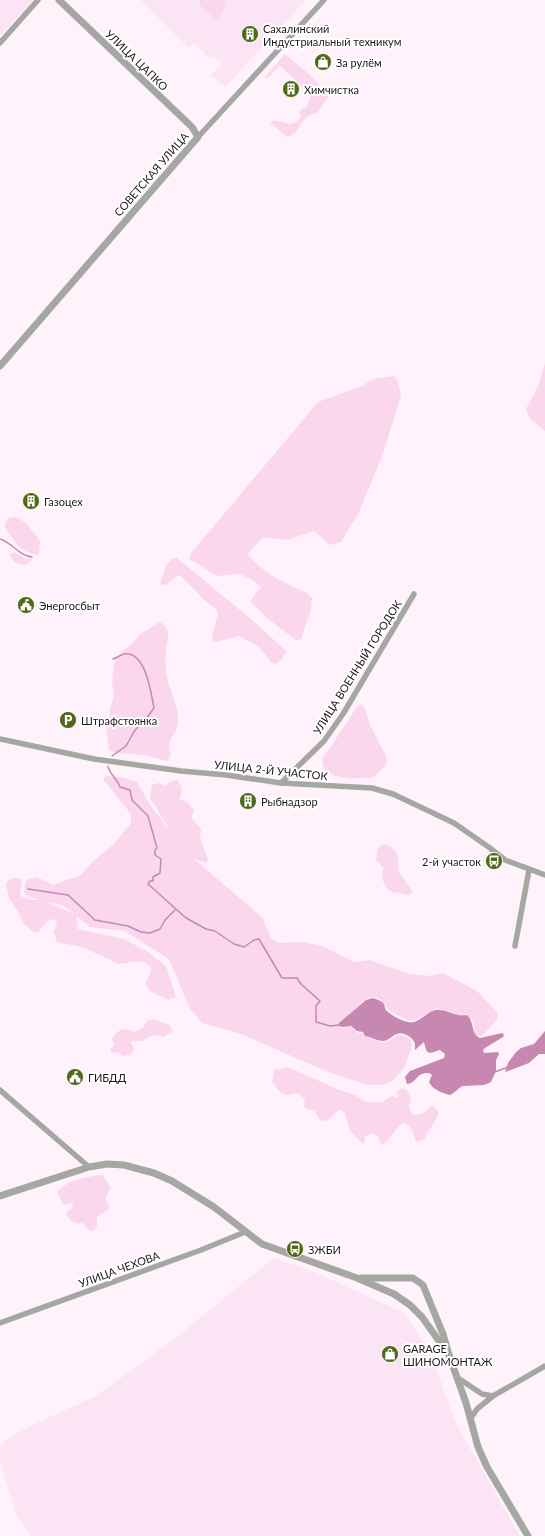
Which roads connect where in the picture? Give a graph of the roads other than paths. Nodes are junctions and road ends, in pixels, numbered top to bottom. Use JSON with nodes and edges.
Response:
{"nodes":[{"id":1,"x":38,"y":0,"type":"edge"},
{"id":2,"x":59,"y":0,"type":"edge"},
{"id":3,"x":324,"y":0,"type":"edge"},
{"id":4,"x":0,"y":43,"type":"edge"},
{"id":5,"x":198,"y":138,"type":"junction"},
{"id":6,"x":0,"y":366,"type":"edge"},
{"id":7,"x":414,"y":594,"type":"dead end"},
{"id":8,"x":0,"y":739,"type":"edge"},
{"id":9,"x":281,"y":783,"type":"junction"},
{"id":10,"x":529,"y":870,"type":"junction"},
{"id":11,"x":545,"y":875,"type":"edge"},
{"id":12,"x":515,"y":946,"type":"dead end"},
{"id":13,"x":0,"y":1090,"type":"edge"},
{"id":14,"x":89,"y":1167,"type":"junction"},
{"id":15,"x":0,"y":1196,"type":"edge"},
{"id":16,"x":244,"y":1232,"type":"junction"},
{"id":17,"x":357,"y":1278,"type":"junction"},
{"id":18,"x":0,"y":1323,"type":"edge"},
{"id":19,"x":449,"y":1355,"type":"junction"},
{"id":20,"x":545,"y":1366,"type":"edge"},
{"id":21,"x":458,"y":1378,"type":"junction"},
{"id":22,"x":493,"y":1396,"type":"junction"},
{"id":23,"x":471,"y":1418,"type":"junction"},
{"id":24,"x":528,"y":1536,"type":"edge"}],
"edges":[{"from":1,"to":4,"type":"street"},
{"from":2,"to":5,"type":"street","name":"УЛИЦА ЦАПКО"},
{"from":3,"to":5,"type":"street","name":"СОВЕТСКАЯ УЛИЦА"},
{"from":5,"to":6,"type":"street","name":"СОВЕТСКАЯ УЛИЦА"},
{"from":7,"to":9,"type":"street","name":"УЛИЦА ВОЕННЫЙ ГОРОДОК"},
{"from":8,"to":9,"type":"street","name":"УЛИЦА 2-Й УЧАСТОК"},
{"from":9,"to":10,"type":"street","name":"УЛИЦА 2-Й УЧАСТОК"},
{"from":10,"to":11,"type":"street","name":"УЛИЦА 2-Й УЧАСТОК"},
{"from":10,"to":12,"type":"street"},
{"from":13,"to":14,"type":"street"},
{"from":14,"to":15,"type":"street"},
{"from":14,"to":16,"type":"street"},
{"from":16,"to":17,"type":"street"},
{"from":16,"to":18,"type":"street","name":"УЛИЦА ЧЕХОВА"},
{"from":17,"to":19,"type":"street"},
{"from":17,"to":19,"type":"street"},
{"from":19,"to":21,"type":"street"},
{"from":20,"to":22,"type":"street"},
{"from":21,"to":22,"type":"street"},
{"from":21,"to":23,"type":"street"},
{"from":22,"to":23,"type":"street"},
{"from":23,"to":24,"type":"street"}]}
